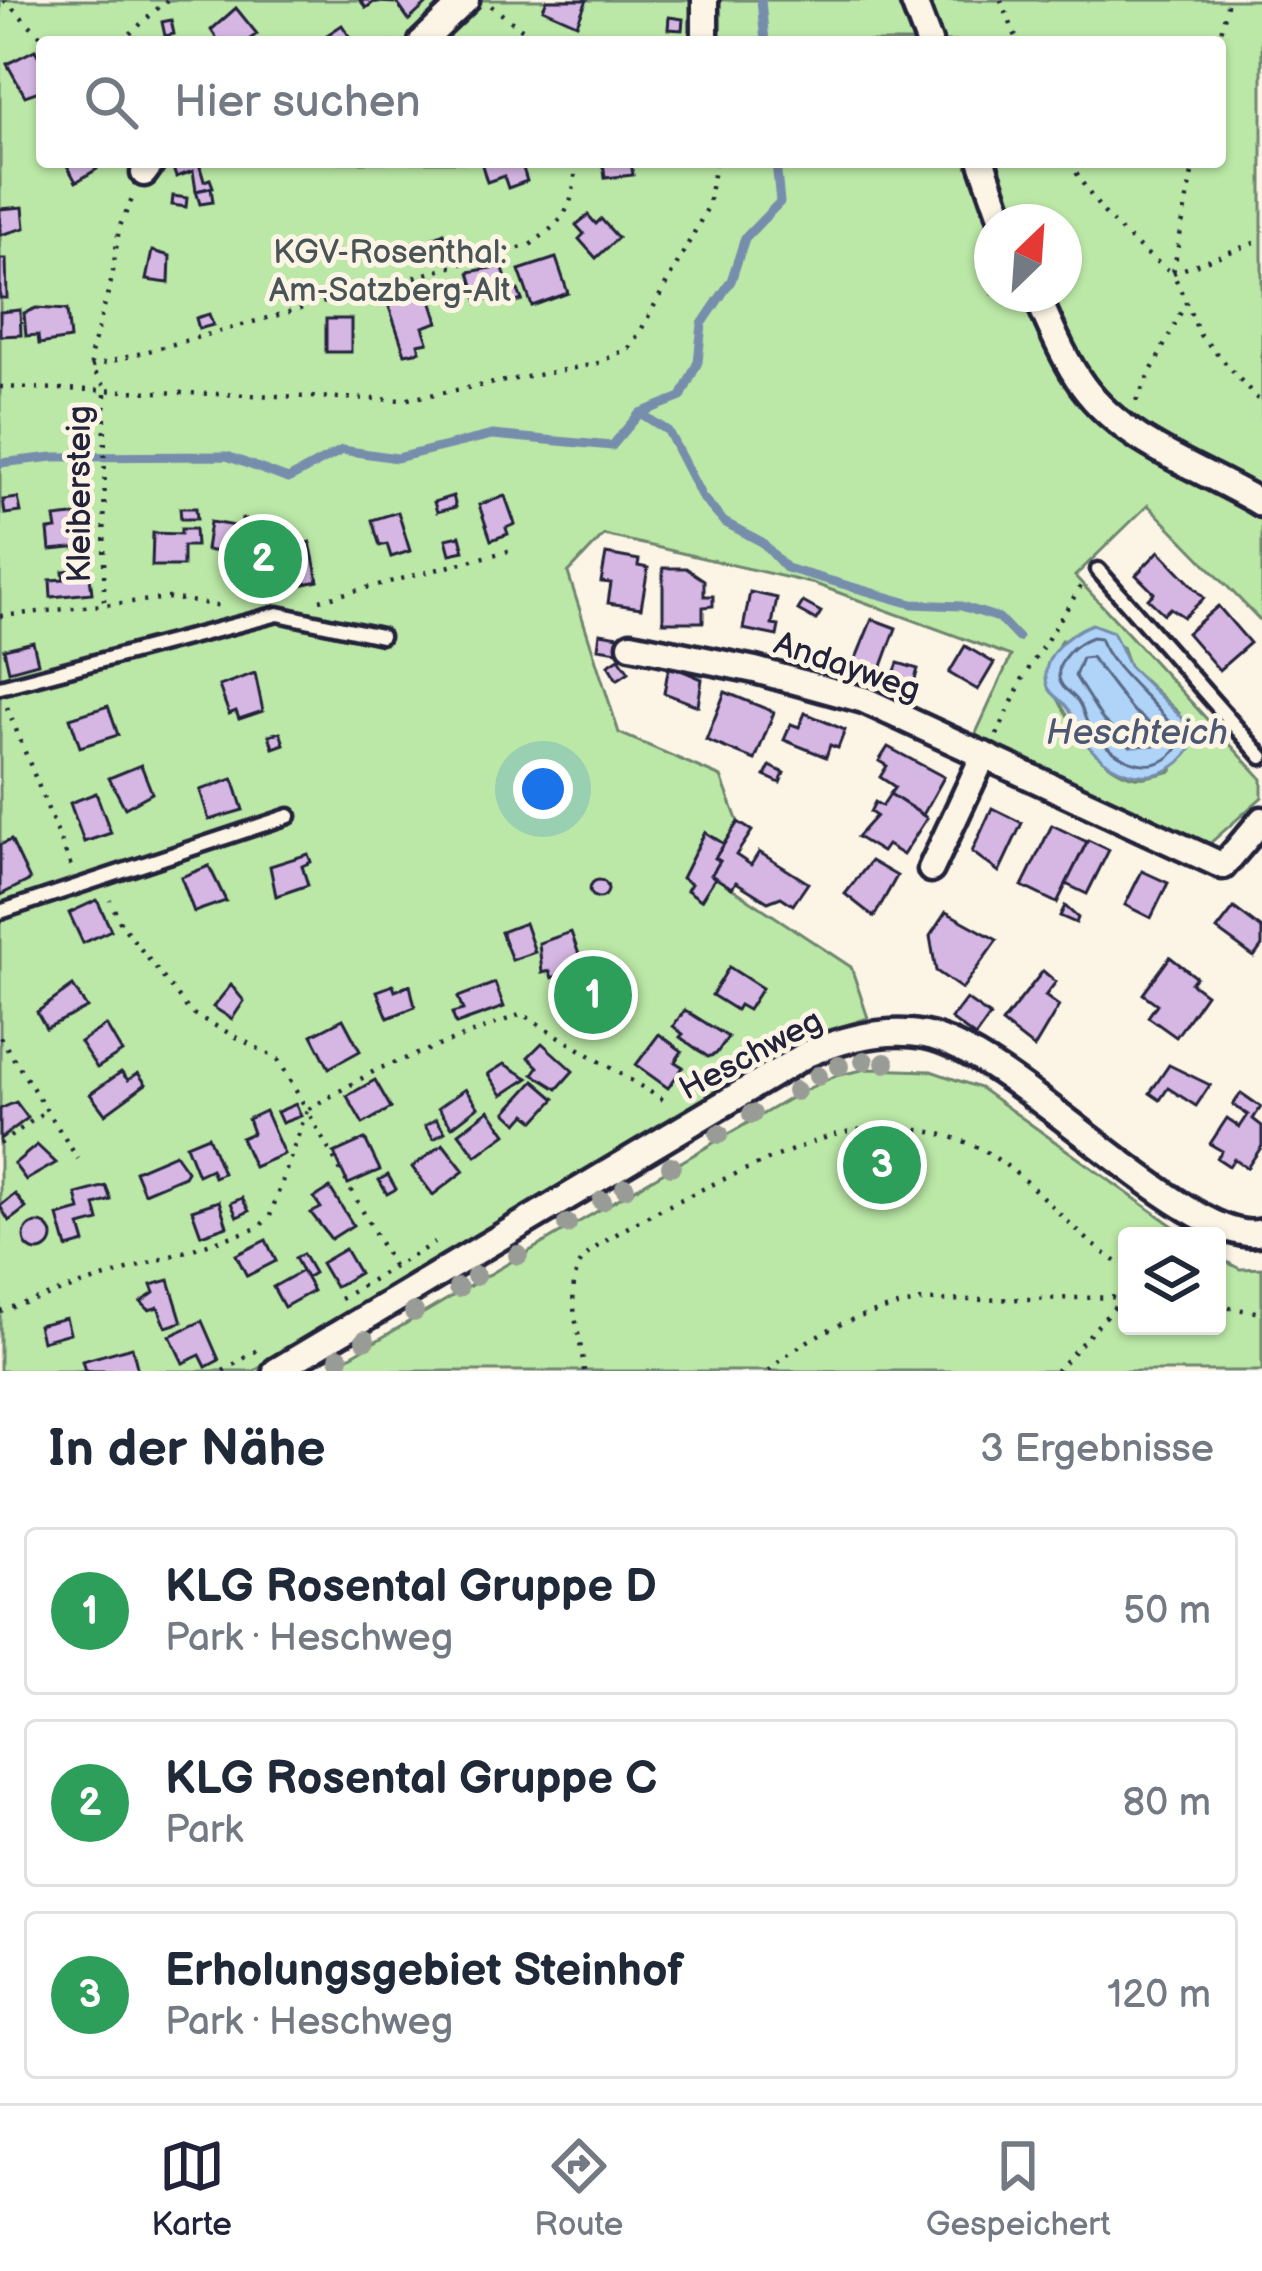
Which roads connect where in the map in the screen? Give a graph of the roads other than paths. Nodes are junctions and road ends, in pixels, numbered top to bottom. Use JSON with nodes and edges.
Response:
{"nodes":[{"id":1,"x":466,"y":0,"type":"edge"},
{"id":2,"x":705,"y":0,"type":"edge"},
{"id":3,"x":913,"y":0,"type":"edge"},
{"id":4,"x":428,"y":36,"type":"edge"},
{"id":5,"x":705,"y":36,"type":"edge"},
{"id":6,"x":927,"y":36,"type":"edge"},
{"id":7,"x":984,"y":168,"type":"edge"},
{"id":8,"x":997,"y":204,"type":"edge"},
{"id":9,"x":1045,"y":312,"type":"edge"},
{"id":10,"x":1262,"y":504,"type":"edge"},
{"id":11,"x":1098,"y":570,"type":"road end"},
{"id":12,"x":382,"y":636,"type":"dead end"},
{"id":13,"x":631,"y":645,"type":"dead end"},
{"id":14,"x":0,"y":688,"type":"edge"},
{"id":15,"x":984,"y":755,"type":"junction"},
{"id":16,"x":1262,"y":757,"type":"edge"},
{"id":17,"x":289,"y":816,"type":"dead end"},
{"id":18,"x":1262,"y":820,"type":"edge"},
{"id":19,"x":931,"y":869,"type":"dead end"},
{"id":20,"x":0,"y":912,"type":"edge"},
{"id":21,"x":1262,"y":1232,"type":"edge"},
{"id":22,"x":277,"y":1371,"type":"edge"}],
"edges":[{"from":1,"to":4,"type":"street"},
{"from":2,"to":5,"type":"street"},
{"from":3,"to":6,"type":"street"},
{"from":7,"to":8,"type":"street"},
{"from":9,"to":10,"type":"street"},
{"from":11,"to":16,"type":"lane"},
{"from":12,"to":14,"type":"lane"},
{"from":13,"to":15,"type":"street","name":"Andayweg"},
{"from":15,"to":18,"type":"street","name":"Andayweg"},
{"from":15,"to":19,"type":"street"},
{"from":17,"to":20,"type":"lane"},
{"from":21,"to":22,"type":"street","name":"Heschweg"}]}
